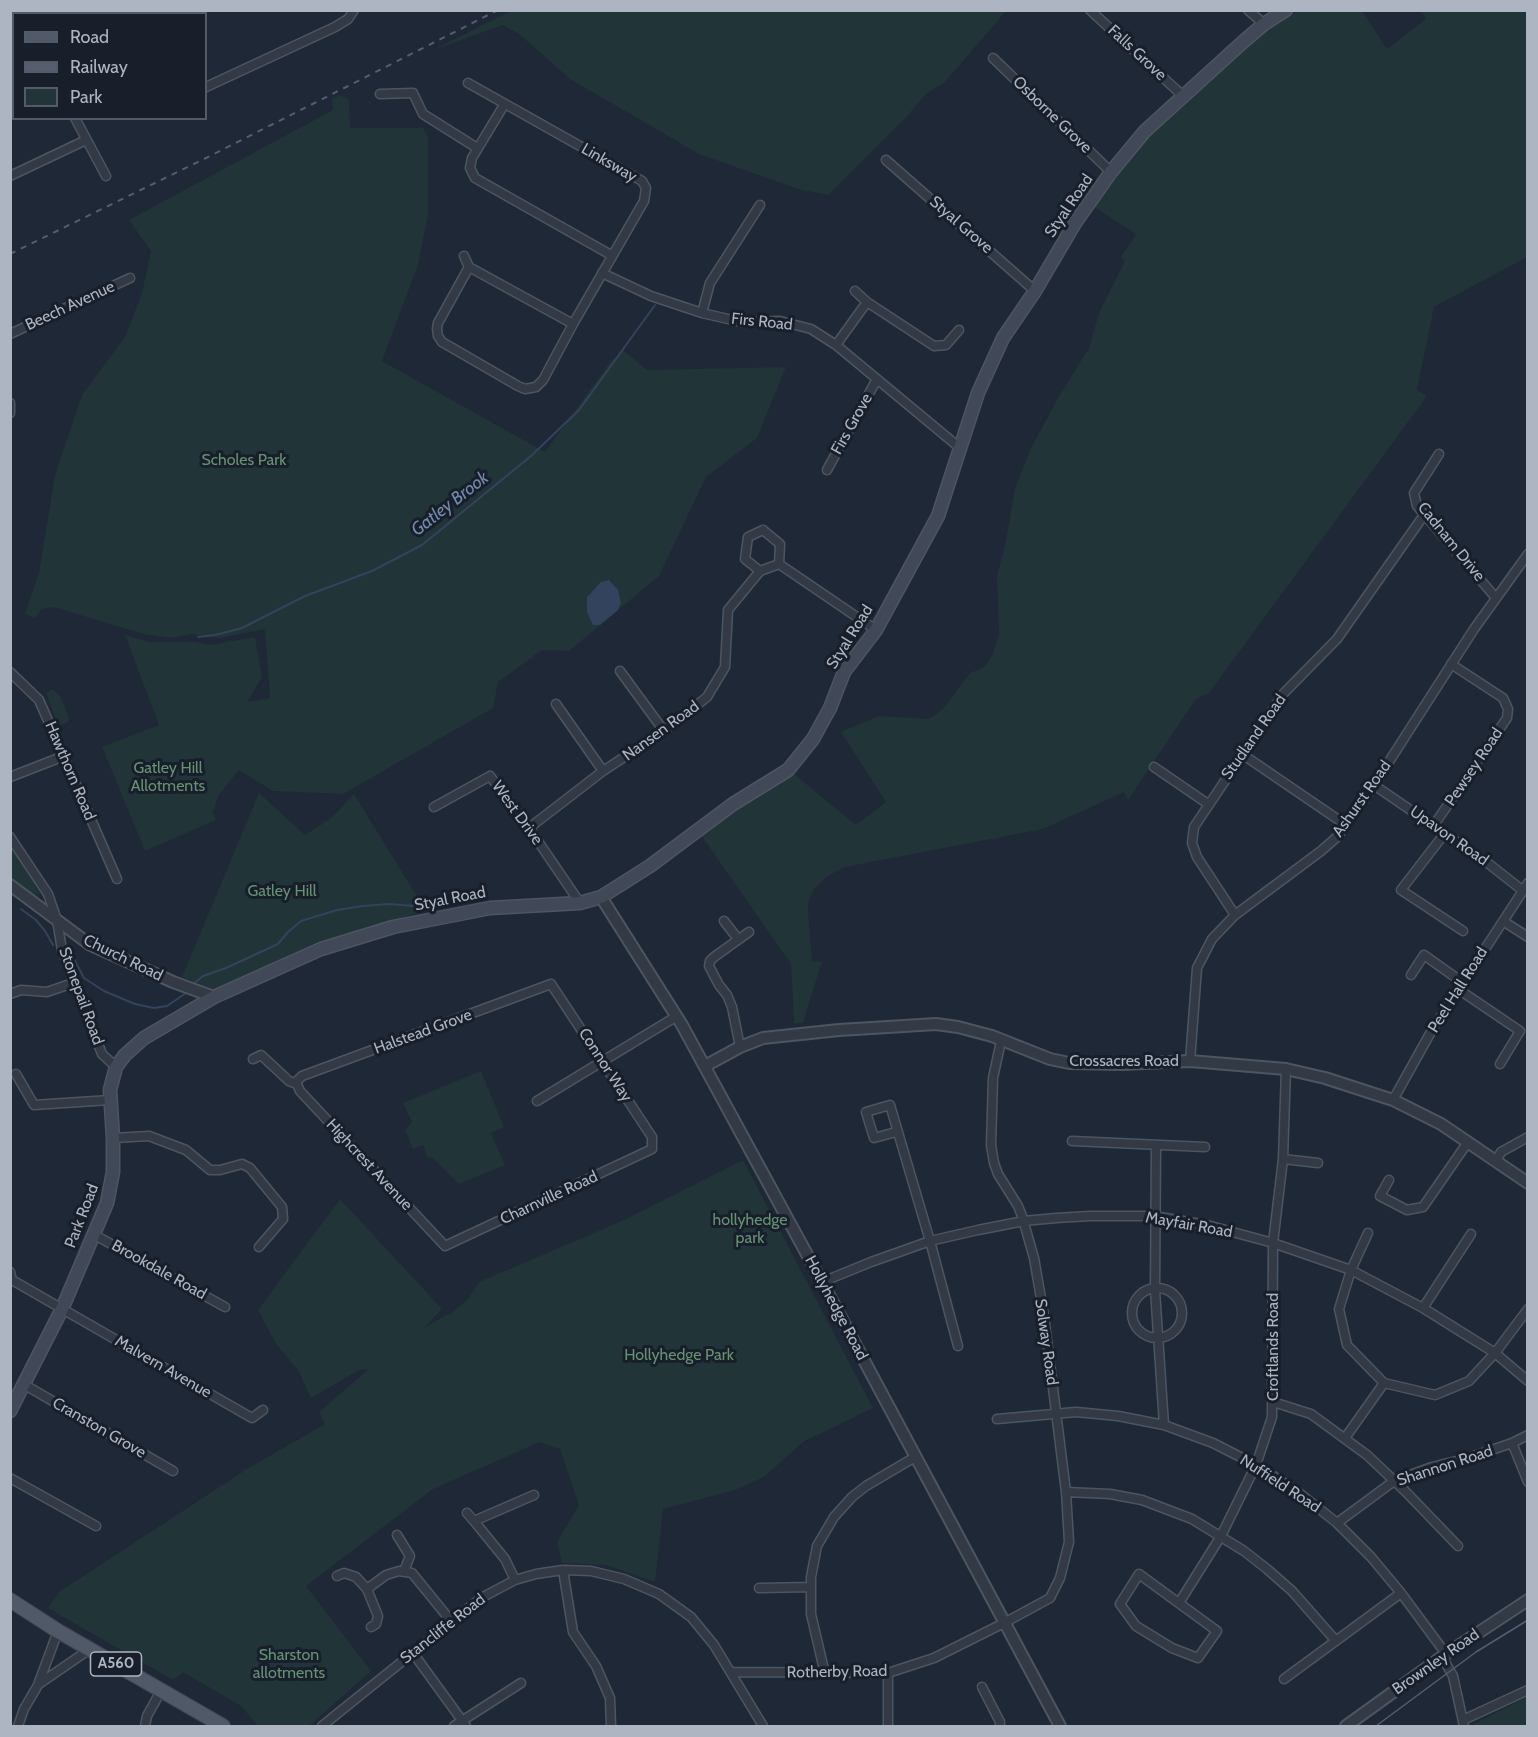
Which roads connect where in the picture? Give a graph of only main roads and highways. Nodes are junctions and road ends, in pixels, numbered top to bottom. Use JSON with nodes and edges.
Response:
{"nodes":[{"id":1,"x":1286,"y":10,"type":"edge"},
{"id":2,"x":116,"y":1067,"type":"joint"},
{"id":3,"x":10,"y":1411,"type":"edge"},
{"id":4,"x":10,"y":1600,"type":"edge"},
{"id":5,"x":223,"y":1726,"type":"edge"}],
"edges":[{"from":1,"to":2,"type":"main road","name":"Styal Road"},
{"from":2,"to":3,"type":"main road","name":"Park Road"},
{"from":4,"to":5,"type":"main road","number":"A560"}]}
